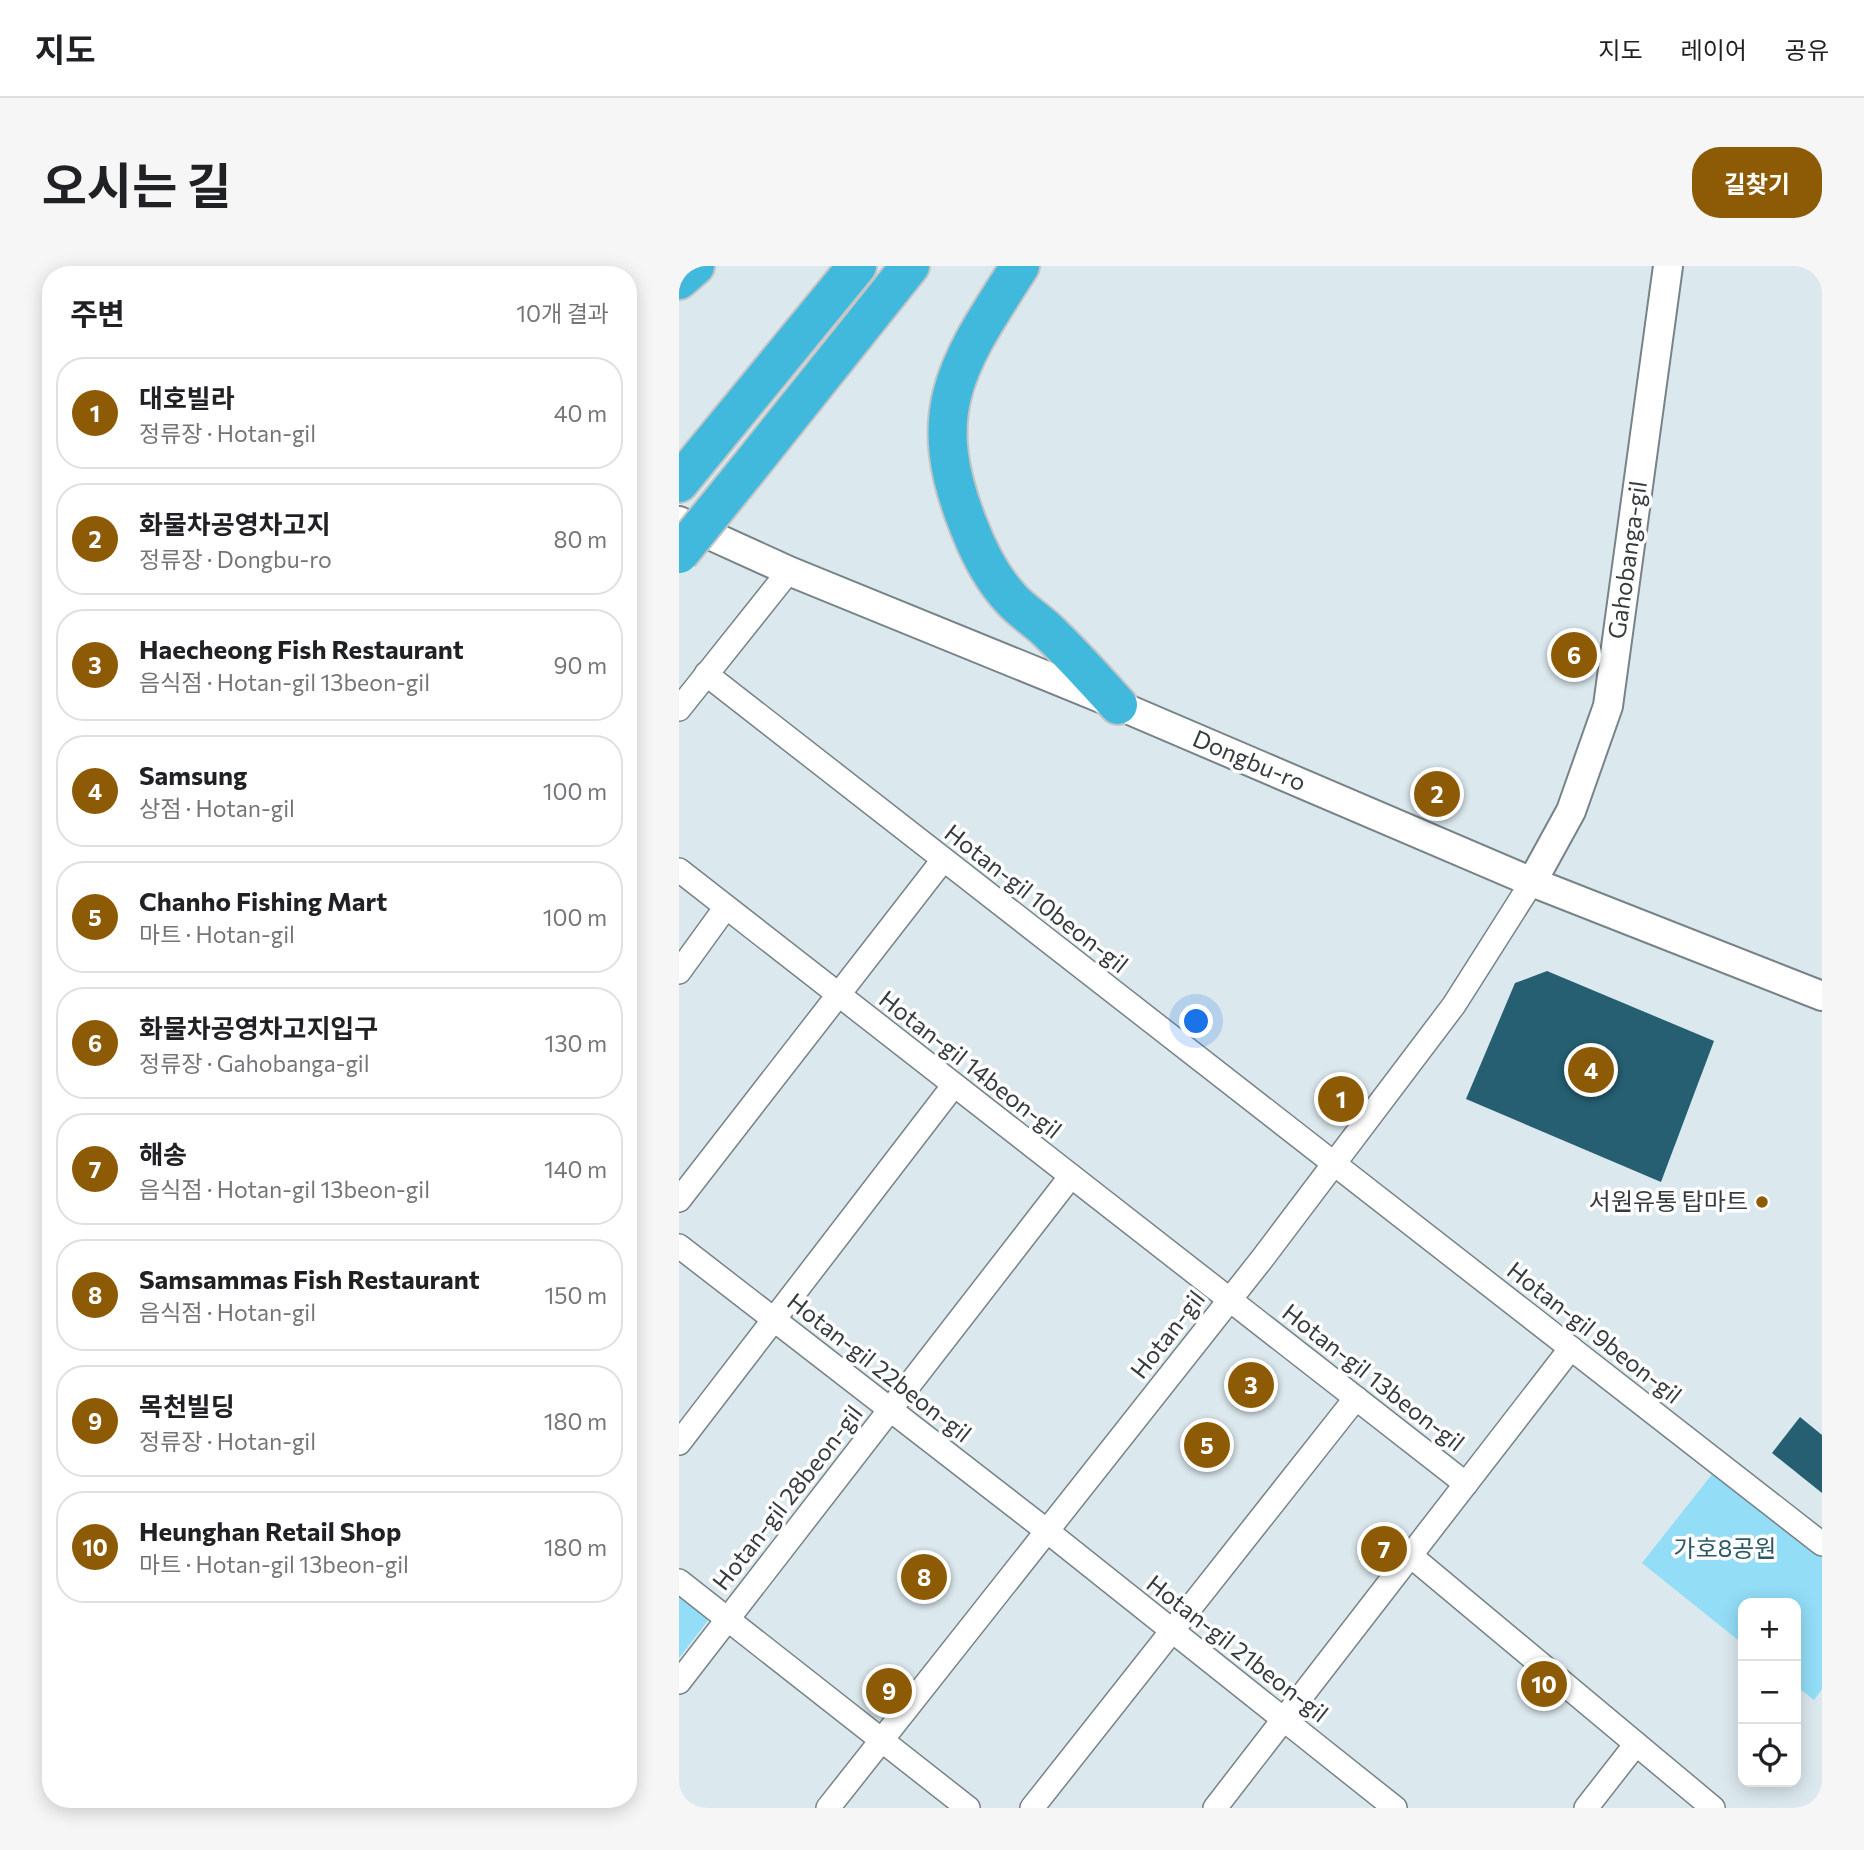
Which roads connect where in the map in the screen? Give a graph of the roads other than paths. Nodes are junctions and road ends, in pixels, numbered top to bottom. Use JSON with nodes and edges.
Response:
{"nodes":[{"id":1,"x":695,"y":266,"type":"edge"},
{"id":2,"x":856,"y":266,"type":"edge"},
{"id":3,"x":910,"y":266,"type":"edge"},
{"id":4,"x":1020,"y":266,"type":"edge"},
{"id":5,"x":1668,"y":266,"type":"edge"},
{"id":6,"x":679,"y":280,"type":"edge"},
{"id":7,"x":679,"y":483,"type":"edge"},
{"id":8,"x":679,"y":521,"type":"edge"},
{"id":9,"x":679,"y":554,"type":"edge"},
{"id":10,"x":789,"y":571,"type":"junction"},
{"id":11,"x":706,"y":674,"type":"junction"},
{"id":12,"x":1118,"y":705,"type":"junction"},
{"id":13,"x":679,"y":709,"type":"edge"},
{"id":14,"x":943,"y":860,"type":"junction"},
{"id":15,"x":679,"y":870,"type":"edge"},
{"id":16,"x":1532,"y":882,"type":"junction"},
{"id":17,"x":726,"y":907,"type":"junction"},
{"id":18,"x":679,"y":972,"type":"edge"},
{"id":19,"x":838,"y":995,"type":"junction"},
{"id":20,"x":1822,"y":996,"type":"edge"},
{"id":21,"x":954,"y":1086,"type":"junction"},
{"id":22,"x":1333,"y":1165,"type":"junction"},
{"id":23,"x":1071,"y":1176,"type":"junction"},
{"id":24,"x":679,"y":1200,"type":"edge"},
{"id":25,"x":679,"y":1246,"type":"edge"},
{"id":26,"x":1230,"y":1300,"type":"junction"},
{"id":27,"x":775,"y":1320,"type":"junction"},
{"id":28,"x":1571,"y":1348,"type":"junction"},
{"id":29,"x":1356,"y":1398,"type":"junction"},
{"id":30,"x":890,"y":1409,"type":"junction"},
{"id":31,"x":679,"y":1443,"type":"edge"},
{"id":32,"x":1467,"y":1483,"type":"junction"},
{"id":33,"x":1047,"y":1531,"type":"junction"},
{"id":34,"x":1822,"y":1544,"type":"edge"},
{"id":35,"x":1411,"y":1556,"type":"junction"},
{"id":36,"x":679,"y":1581,"type":"edge"},
{"id":37,"x":728,"y":1620,"type":"junction"},
{"id":38,"x":1173,"y":1631,"type":"junction"},
{"id":39,"x":679,"y":1682,"type":"edge"},
{"id":40,"x":1284,"y":1720,"type":"junction"},
{"id":41,"x":880,"y":1740,"type":"junction"},
{"id":42,"x":1636,"y":1744,"type":"junction"},
{"id":43,"x":828,"y":1808,"type":"edge"},
{"id":44,"x":968,"y":1808,"type":"edge"},
{"id":45,"x":1032,"y":1808,"type":"edge"},
{"id":46,"x":1216,"y":1808,"type":"edge"},
{"id":47,"x":1395,"y":1808,"type":"edge"},
{"id":48,"x":1586,"y":1808,"type":"edge"},
{"id":49,"x":1713,"y":1808,"type":"edge"}],
"edges":[{"from":1,"to":6,"type":"highway"},
{"from":2,"to":7,"type":"highway"},
{"from":3,"to":9,"type":"highway","bridge":true},
{"from":4,"to":12,"type":"highway"},
{"from":5,"to":16,"type":"street","name":"Gahobanga-gil"},
{"from":8,"to":10,"type":"street","name":"Dongbu-ro"},
{"from":10,"to":11,"type":"street"},
{"from":10,"to":12,"type":"street","name":"Dongbu-ro"},
{"from":11,"to":13,"type":"street"},
{"from":11,"to":14,"type":"street","name":"Hotan-gil 10beon-gil"},
{"from":12,"to":16,"type":"street","name":"Dongbu-ro"},
{"from":14,"to":19,"type":"street"},
{"from":14,"to":22,"type":"street","name":"Hotan-gil 10beon-gil"},
{"from":15,"to":17,"type":"street","name":"Hotan-gil 14beon-gil"},
{"from":16,"to":20,"type":"street","name":"Dongbu-ro"},
{"from":16,"to":22,"type":"street","name":"Hotan-gil"},
{"from":17,"to":18,"type":"street"},
{"from":17,"to":19,"type":"street","name":"Hotan-gil 14beon-gil"},
{"from":19,"to":21,"type":"street","name":"Hotan-gil 14beon-gil"},
{"from":19,"to":24,"type":"street"},
{"from":21,"to":23,"type":"street","name":"Hotan-gil 14beon-gil"},
{"from":21,"to":27,"type":"street"},
{"from":22,"to":26,"type":"street","name":"Hotan-gil"},
{"from":22,"to":28,"type":"street","name":"Hotan-gil 9beon-gil"},
{"from":23,"to":26,"type":"street","name":"Hotan-gil 14beon-gil"},
{"from":23,"to":30,"type":"street","name":"Hotan-gil 28beon-gil"},
{"from":25,"to":27,"type":"street","name":"Hotan-gil 22beon-gil"},
{"from":26,"to":29,"type":"street","name":"Hotan-gil 13beon-gil"},
{"from":26,"to":33,"type":"street","name":"Hotan-gil"},
{"from":27,"to":30,"type":"street","name":"Hotan-gil 22beon-gil"},
{"from":27,"to":31,"type":"street"},
{"from":28,"to":32,"type":"street"},
{"from":28,"to":34,"type":"street","name":"Hotan-gil 9beon-gil"},
{"from":29,"to":32,"type":"street","name":"Hotan-gil 13beon-gil"},
{"from":29,"to":38,"type":"street"},
{"from":30,"to":33,"type":"street","name":"Hotan-gil 22beon-gil"},
{"from":30,"to":37,"type":"street","name":"Hotan-gil 28beon-gil"},
{"from":32,"to":35,"type":"street","name":"Hotan-gil 13beon-gil"},
{"from":33,"to":38,"type":"street","name":"Hotan-gil 21beon-gil"},
{"from":33,"to":41,"type":"street","name":"Hotan-gil"},
{"from":35,"to":40,"type":"street","name":"Hotan-gil 13beon-gil"},
{"from":35,"to":42,"type":"street"},
{"from":36,"to":37,"type":"street","name":"Hotan-gil 28beon-gil"},
{"from":37,"to":39,"type":"street"},
{"from":37,"to":41,"type":"street","name":"Hotan-gil 28beon-gil"},
{"from":38,"to":40,"type":"street","name":"Hotan-gil 21beon-gil"},
{"from":38,"to":45,"type":"street"},
{"from":40,"to":46,"type":"street","name":"Hotan-gil 13beon-gil"},
{"from":40,"to":47,"type":"street","name":"Hotan-gil 21beon-gil"},
{"from":41,"to":43,"type":"street","name":"Hotan-gil"},
{"from":41,"to":44,"type":"street","name":"Hotan-gil 28beon-gil"},
{"from":42,"to":48,"type":"street"},
{"from":42,"to":49,"type":"street"}]}
